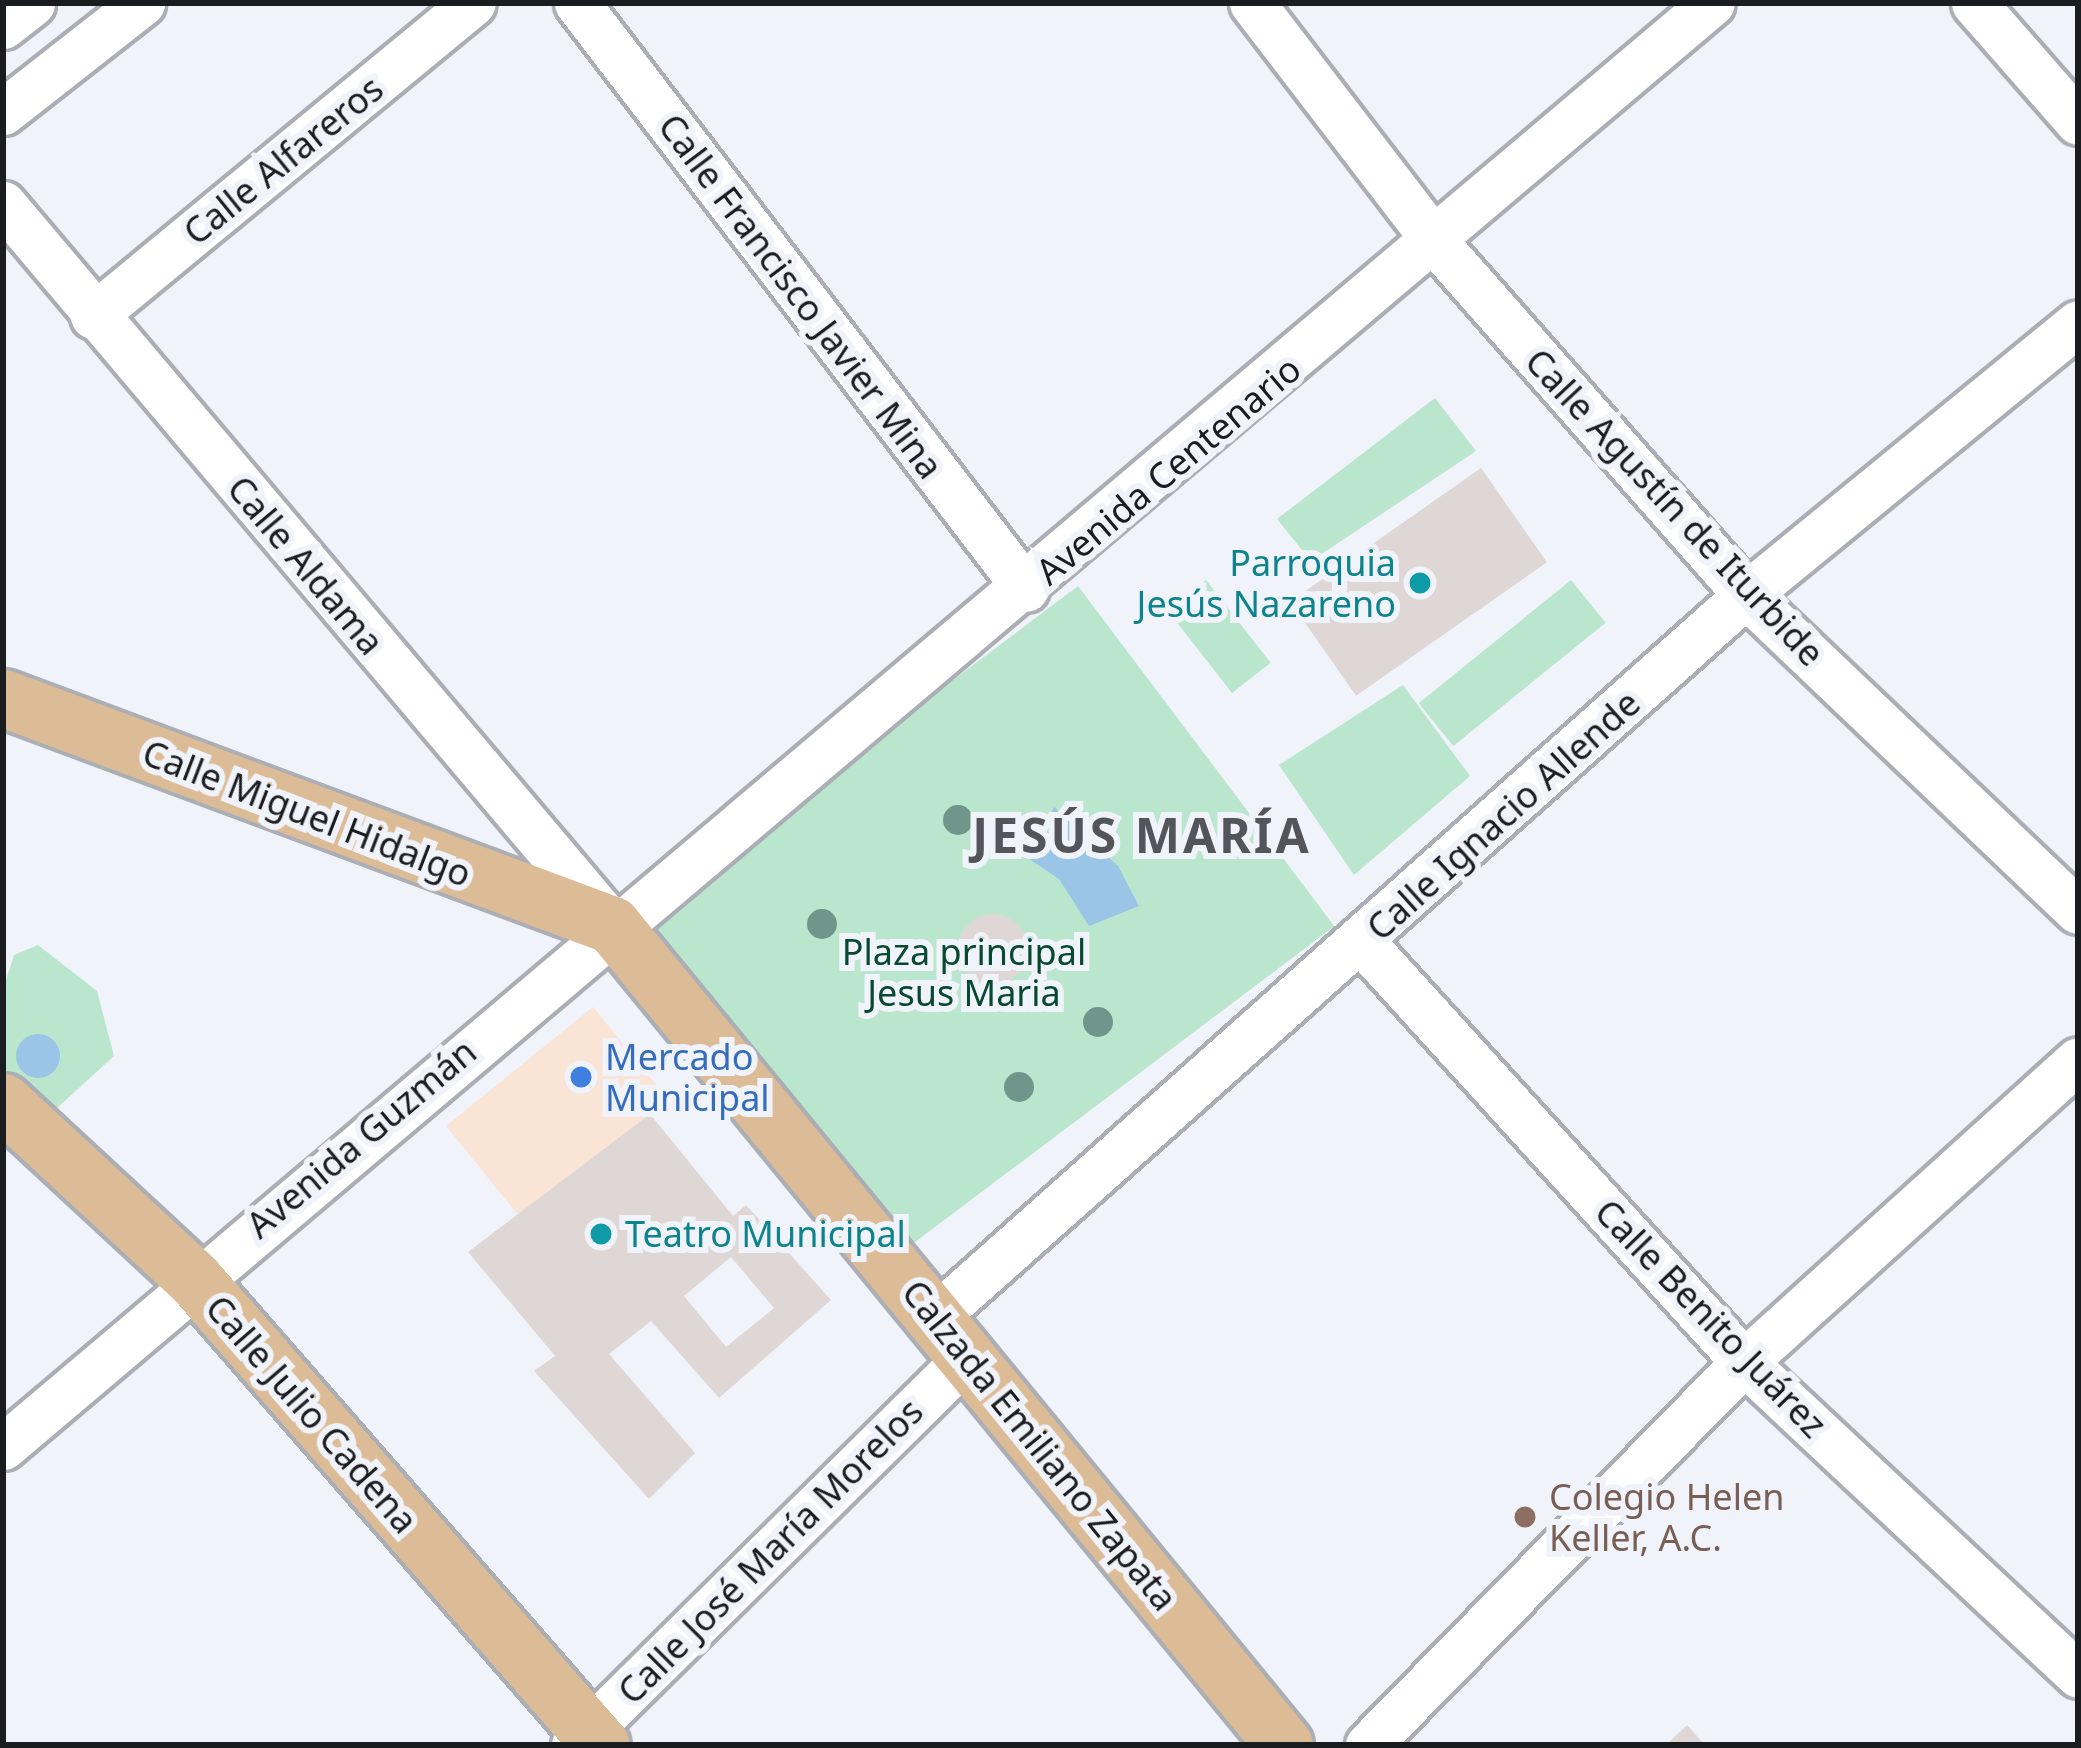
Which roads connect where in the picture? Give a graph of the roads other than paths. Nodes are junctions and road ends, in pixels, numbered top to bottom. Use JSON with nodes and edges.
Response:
{"nodes":[{"id":1,"x":32,"y":3,"type":"edge"},
{"id":2,"x":142,"y":3,"type":"edge"},
{"id":3,"x":473,"y":3,"type":"edge"},
{"id":4,"x":577,"y":3,"type":"edge"},
{"id":5,"x":1252,"y":3,"type":"edge"},
{"id":6,"x":1712,"y":3,"type":"edge"},
{"id":7,"x":1974,"y":3,"type":"edge"},
{"id":8,"x":3,"y":26,"type":"edge"},
{"id":9,"x":3,"y":112,"type":"edge"},
{"id":10,"x":2078,"y":122,"type":"edge"},
{"id":11,"x":3,"y":204,"type":"edge"},
{"id":12,"x":1437,"y":244,"type":"junction"},
{"id":13,"x":93,"y":316,"type":"junction"},
{"id":14,"x":2078,"y":323,"type":"edge"},
{"id":15,"x":1026,"y":589,"type":"junction"},
{"id":16,"x":1746,"y":595,"type":"junction"},
{"id":17,"x":3,"y":698,"type":"edge"},
{"id":18,"x":2078,"y":911,"type":"edge"},
{"id":19,"x":612,"y":925,"type":"junction"},
{"id":20,"x":1363,"y":943,"type":"junction"},
{"id":21,"x":2078,"y":1060,"type":"edge"},
{"id":22,"x":3,"y":1102,"type":"edge"},
{"id":23,"x":195,"y":1280,"type":"junction"},
{"id":24,"x":952,"y":1337,"type":"junction"},
{"id":25,"x":1744,"y":1362,"type":"junction"},
{"id":26,"x":3,"y":1447,"type":"edge"},
{"id":27,"x":2078,"y":1675,"type":"edge"},
{"id":28,"x":588,"y":1740,"type":"edge"},
{"id":29,"x":1284,"y":1745,"type":"edge"},
{"id":30,"x":1368,"y":1745,"type":"edge"}],
"edges":[{"from":1,"to":8,"type":"street"},
{"from":2,"to":9,"type":"street"},
{"from":3,"to":13,"type":"street","name":"Calle Alfareros"},
{"from":4,"to":15,"type":"street","name":"Calle Francisco Javier Mina"},
{"from":5,"to":12,"type":"street","name":"Calle Agustín de Iturbide"},
{"from":6,"to":12,"type":"street","name":"Avenida Centenario"},
{"from":7,"to":10,"type":"street"},
{"from":11,"to":13,"type":"street","name":"Calle Aldama"},
{"from":12,"to":15,"type":"street","name":"Avenida Centenario"},
{"from":12,"to":16,"type":"street","name":"Calle Agustín de Iturbide"},
{"from":13,"to":19,"type":"street","name":"Calle Aldama"},
{"from":14,"to":16,"type":"street","name":"Calle Ignacio Allende"},
{"from":15,"to":19,"type":"street","name":"Avenida Centenario"},
{"from":16,"to":18,"type":"street","name":"Calle Agustín de Iturbide"},
{"from":16,"to":20,"type":"street","name":"Calle Ignacio Allende"},
{"from":17,"to":19,"type":"main road","name":"Calle Miguel Hidalgo"},
{"from":19,"to":23,"type":"street","name":"Avenida Guzmán"},
{"from":19,"to":24,"type":"main road","name":"Calzada Emiliano Zapata"},
{"from":20,"to":24,"type":"street","name":"Calle Ignacio Allende"},
{"from":20,"to":25,"type":"street","name":"Calle Benito Juárez"},
{"from":21,"to":25,"type":"street"},
{"from":22,"to":23,"type":"main road","name":"Calle Julio Cadena"},
{"from":23,"to":26,"type":"street","name":"Avenida Guzmán"},
{"from":23,"to":28,"type":"main road","name":"Calle Julio Cadena"},
{"from":24,"to":28,"type":"street","name":"Calle José María Morelos"},
{"from":24,"to":29,"type":"main road","name":"Calzada Emiliano Zapata"},
{"from":25,"to":27,"type":"street","name":"Calle Benito Juárez"},
{"from":25,"to":30,"type":"street"}]}
